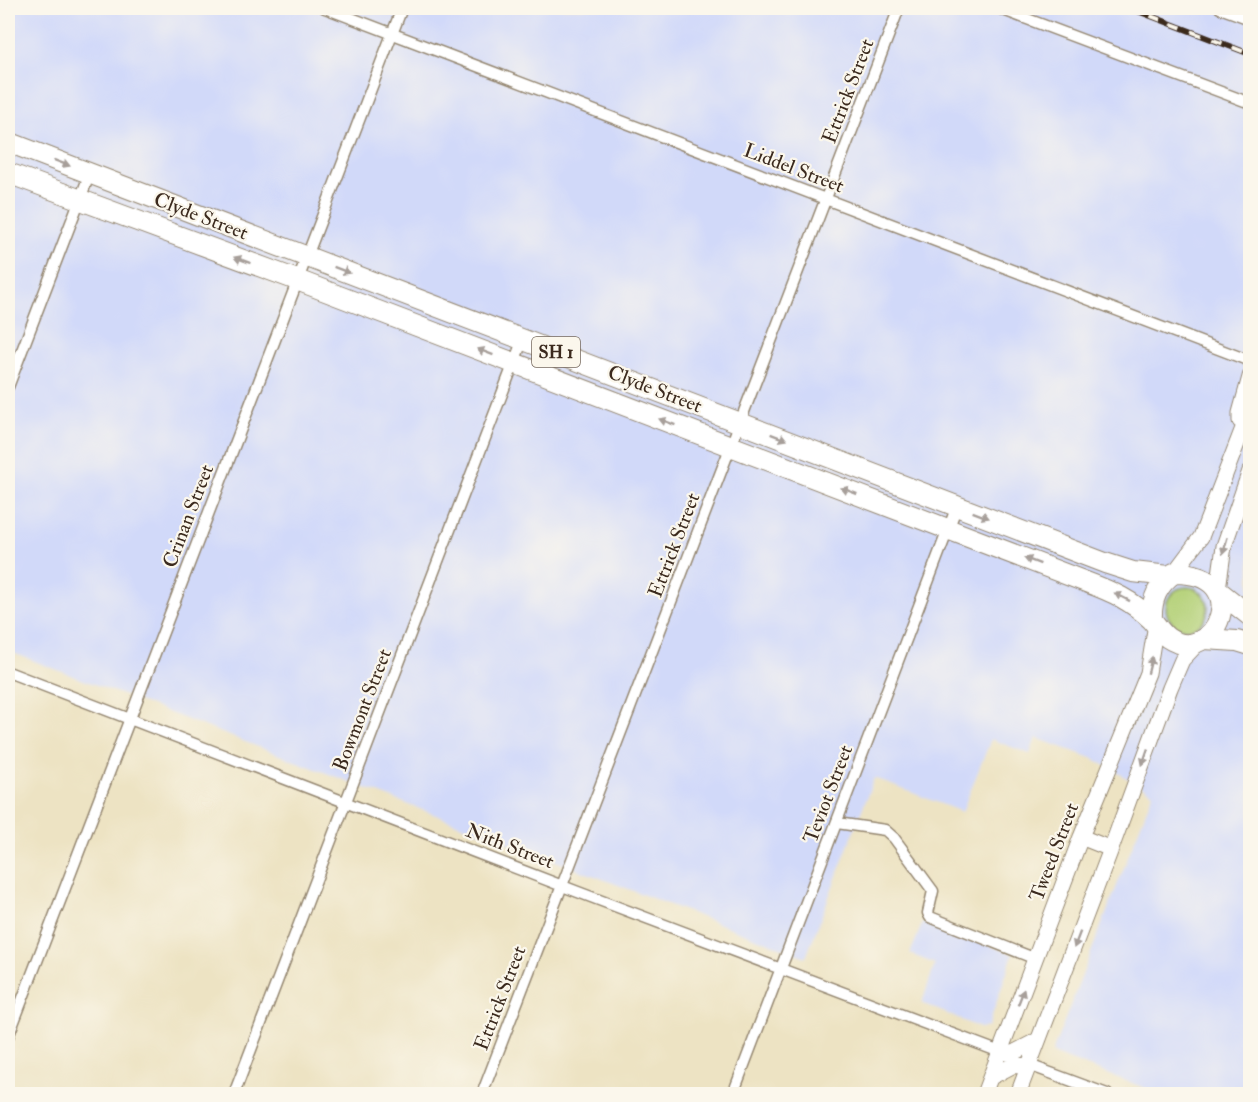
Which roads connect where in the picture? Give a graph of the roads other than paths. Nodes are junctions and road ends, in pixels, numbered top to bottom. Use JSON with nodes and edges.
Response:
{"nodes":[{"id":1,"x":325,"y":8,"type":"edge"},
{"id":2,"x":402,"y":8,"type":"edge"},
{"id":3,"x":899,"y":8,"type":"edge"},
{"id":4,"x":998,"y":8,"type":"edge"},
{"id":5,"x":1220,"y":8,"type":"edge"},
{"id":6,"x":1251,"y":19,"type":"edge"},
{"id":7,"x":392,"y":33,"type":"junction"},
{"id":8,"x":1251,"y":103,"type":"edge"},
{"id":9,"x":8,"y":142,"type":"edge"},
{"id":10,"x":8,"y":173,"type":"edge"},
{"id":11,"x":90,"y":173,"type":"junction"},
{"id":12,"x":825,"y":199,"type":"junction"},
{"id":13,"x":79,"y":200,"type":"junction"},
{"id":14,"x":306,"y":256,"type":"junction"},
{"id":15,"x":297,"y":280,"type":"junction"},
{"id":16,"x":523,"y":339,"type":"junction"},
{"id":17,"x":1251,"y":361,"type":"edge"},
{"id":18,"x":514,"y":363,"type":"junction"},
{"id":19,"x":1251,"y":377,"type":"edge"},
{"id":20,"x":8,"y":387,"type":"edge"},
{"id":21,"x":1251,"y":410,"type":"edge"},
{"id":22,"x":740,"y":422,"type":"junction"},
{"id":23,"x":1251,"y":422,"type":"edge"},
{"id":24,"x":1240,"y":436,"type":"junction"},
{"id":25,"x":731,"y":446,"type":"junction"},
{"id":26,"x":1251,"y":471,"type":"edge"},
{"id":27,"x":957,"y":506,"type":"junction"},
{"id":28,"x":948,"y":529,"type":"junction"},
{"id":29,"x":1172,"y":575,"type":"junction"},
{"id":30,"x":1220,"y":591,"type":"junction"},
{"id":31,"x":1251,"y":616,"type":"edge"},
{"id":32,"x":1154,"y":622,"type":"junction"},
{"id":33,"x":1202,"y":640,"type":"junction"},
{"id":34,"x":1251,"y":645,"type":"edge"},
{"id":35,"x":8,"y":672,"type":"edge"},
{"id":36,"x":130,"y":719,"type":"junction"},
{"id":37,"x":345,"y":802,"type":"junction"},
{"id":38,"x":837,"y":823,"type":"junction"},
{"id":39,"x":1081,"y":837,"type":"junction"},
{"id":40,"x":1111,"y":849,"type":"junction"},
{"id":41,"x":562,"y":886,"type":"junction"},
{"id":42,"x":1036,"y":959,"type":"junction"},
{"id":43,"x":781,"y":969,"type":"junction"},
{"id":44,"x":8,"y":1037,"type":"edge"},
{"id":45,"x":1038,"y":1040,"type":"junction"},
{"id":46,"x":1000,"y":1052,"type":"junction"},
{"id":47,"x":1029,"y":1065,"type":"junction"},
{"id":48,"x":991,"y":1077,"type":"junction"},
{"id":49,"x":234,"y":1095,"type":"edge"},
{"id":50,"x":483,"y":1095,"type":"edge"},
{"id":51,"x":732,"y":1095,"type":"edge"},
{"id":52,"x":984,"y":1095,"type":"edge"},
{"id":53,"x":1018,"y":1095,"type":"edge"},
{"id":54,"x":1107,"y":1095,"type":"edge"}],
"edges":[{"from":1,"to":7,"type":"street","name":"Liddel Street"},
{"from":2,"to":7,"type":"street","name":"Crinan Street"},
{"from":3,"to":12,"type":"street","name":"Ettrick Street"},
{"from":4,"to":8,"type":"street"},
{"from":5,"to":6,"type":"street"},
{"from":7,"to":12,"type":"street","name":"Liddel Street"},
{"from":7,"to":14,"type":"street","name":"Crinan Street"},
{"from":9,"to":11,"type":"highway","name":"Clyde Street","number":"SH 1","one_way":true},
{"from":10,"to":13,"type":"highway","name":"Clyde Street","number":"SH 1"},
{"from":11,"to":13,"type":"street"},
{"from":11,"to":14,"type":"highway","name":"Clyde Street","number":"SH 1"},
{"from":12,"to":17,"type":"street","name":"Liddel Street"},
{"from":12,"to":22,"type":"street","name":"Ettrick Street"},
{"from":15,"to":13,"type":"highway","name":"Clyde Street","number":"SH 1","one_way":true},
{"from":13,"to":20,"type":"street"},
{"from":14,"to":15,"type":"street","name":"Crinan Street"},
{"from":14,"to":16,"type":"highway","name":"Clyde Street","number":"SH 1","one_way":true},
{"from":18,"to":15,"type":"highway","name":"Clyde Street","number":"SH 1","one_way":true},
{"from":15,"to":36,"type":"street","name":"Crinan Street"},
{"from":16,"to":18,"type":"street","name":"Bowmont Street"},
{"from":16,"to":22,"type":"highway","name":"Clyde Street","number":"SH 1"},
{"from":25,"to":18,"type":"highway","name":"Clyde Street","number":"SH 1","one_way":true},
{"from":18,"to":37,"type":"street","name":"Bowmont Street"},
{"from":19,"to":24,"type":"main road"},
{"from":21,"to":24,"type":"main road"},
{"from":22,"to":25,"type":"street","name":"Ettrick Street"},
{"from":22,"to":27,"type":"highway","name":"Clyde Street","number":"SH 1","one_way":true},
{"from":23,"to":24,"type":"main road"},
{"from":24,"to":29,"type":"main road"},
{"from":28,"to":25,"type":"highway","name":"Clyde Street","number":"SH 1","one_way":true},
{"from":25,"to":41,"type":"street","name":"Ettrick Street"},
{"from":26,"to":30,"type":"main road","one_way":true},
{"from":27,"to":28,"type":"street","name":"Teviot Street"},
{"from":27,"to":29,"type":"highway","name":"Clyde Street","number":"SH 1","one_way":true},
{"from":32,"to":28,"type":"highway","name":"Clyde Street","number":"SH 1","one_way":true},
{"from":28,"to":38,"type":"street","name":"Teviot Street"},
{"from":29,"to":30,"type":"highway","name":"Clyde Street","number":"SH 1"},
{"from":29,"to":32,"type":"highway"},
{"from":30,"to":31,"type":"highway","name":"Clyde Street","number":"SH 1"},
{"from":30,"to":33,"type":"highway"},
{"from":32,"to":33,"type":"highway","name":"Clyde Street","number":"SH 1"},
{"from":39,"to":32,"type":"main road","name":"Tweed Street","one_way":true},
{"from":33,"to":34,"type":"highway","name":"Clyde Street","number":"SH 1"},
{"from":33,"to":40,"type":"main road","one_way":true},
{"from":35,"to":36,"type":"street","name":"Nith Street"},
{"from":36,"to":37,"type":"street","name":"Nith Street"},
{"from":36,"to":44,"type":"street","name":"Crinan Street"},
{"from":37,"to":41,"type":"street","name":"Nith Street"},
{"from":37,"to":49,"type":"street","name":"Bowmont Street"},
{"from":38,"to":42,"type":"street"},
{"from":38,"to":43,"type":"street","name":"Teviot Street"},
{"from":39,"to":40,"type":"main road"},
{"from":39,"to":42,"type":"main road","name":"Tweed Street"},
{"from":40,"to":45,"type":"main road","one_way":true},
{"from":41,"to":43,"type":"street","name":"Nith Street"},
{"from":41,"to":50,"type":"street","name":"Ettrick Street"},
{"from":46,"to":42,"type":"main road","name":"Tweed Street","one_way":true},
{"from":43,"to":46,"type":"street","name":"Nith Street"},
{"from":43,"to":51,"type":"street","name":"Teviot Street"},
{"from":45,"to":46,"type":"main road"},
{"from":45,"to":47,"type":"main road"},
{"from":46,"to":48,"type":"main road","name":"Tweed Street"},
{"from":47,"to":48,"type":"main road"},
{"from":47,"to":53,"type":"main road"},
{"from":47,"to":54,"type":"street"},
{"from":48,"to":52,"type":"main road","name":"Tweed Street"}]}
